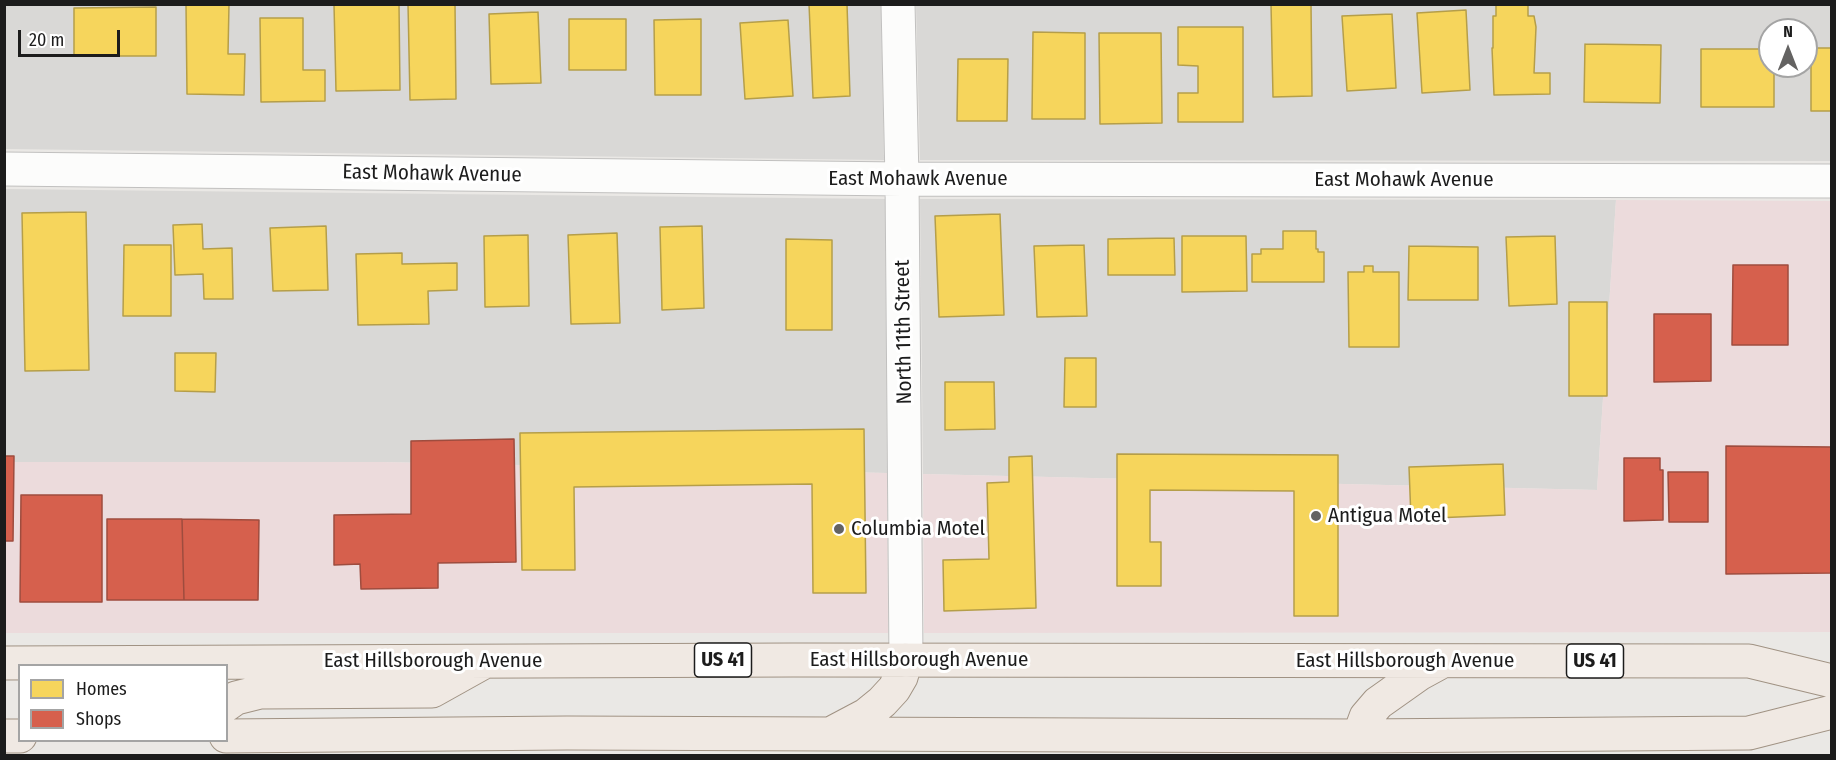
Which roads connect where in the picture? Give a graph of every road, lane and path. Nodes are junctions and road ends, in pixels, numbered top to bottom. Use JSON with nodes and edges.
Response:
{"nodes":[{"id":1,"x":898,"y":4,"type":"edge"},
{"id":2,"x":4,"y":169,"type":"edge"},
{"id":3,"x":902,"y":179,"type":"junction"},
{"id":4,"x":1832,"y":181,"type":"edge"},
{"id":5,"x":906,"y":660,"type":"junction"},
{"id":6,"x":486,"y":661,"type":"junction"},
{"id":7,"x":1442,"y":661,"type":"junction"},
{"id":8,"x":4,"y":663,"type":"edge"},
{"id":9,"x":1832,"y":681,"type":"edge"},
{"id":10,"x":228,"y":704,"type":"edge"},
{"id":11,"x":1832,"y":712,"type":"edge"},
{"id":12,"x":831,"y":733,"type":"junction"},
{"id":13,"x":228,"y":736,"type":"edge"},
{"id":14,"x":1359,"y":746,"type":"edge"}],
"edges":[{"from":1,"to":3,"type":"street","name":"North 11th Street"},
{"from":2,"to":3,"type":"street","name":"East Mohawk Avenue"},
{"from":3,"to":4,"type":"street","name":"East Mohawk Avenue"},
{"from":3,"to":5,"type":"street","name":"North 11th Street"},
{"from":5,"to":6,"type":"main road","name":"East Hillsborough Avenue","number":"US 41"},
{"from":5,"to":7,"type":"main road","name":"East Hillsborough Avenue","number":"US 41"},
{"from":5,"to":12,"type":"main road"},
{"from":6,"to":8,"type":"main road","name":"East Hillsborough Avenue","number":"US 41"},
{"from":6,"to":10,"type":"main road"},
{"from":7,"to":9,"type":"main road","name":"East Hillsborough Avenue","number":"US 41"},
{"from":7,"to":14,"type":"main road"},
{"from":11,"to":14,"type":"main road"},
{"from":12,"to":13,"type":"main road"},
{"from":12,"to":14,"type":"main road"}]}
